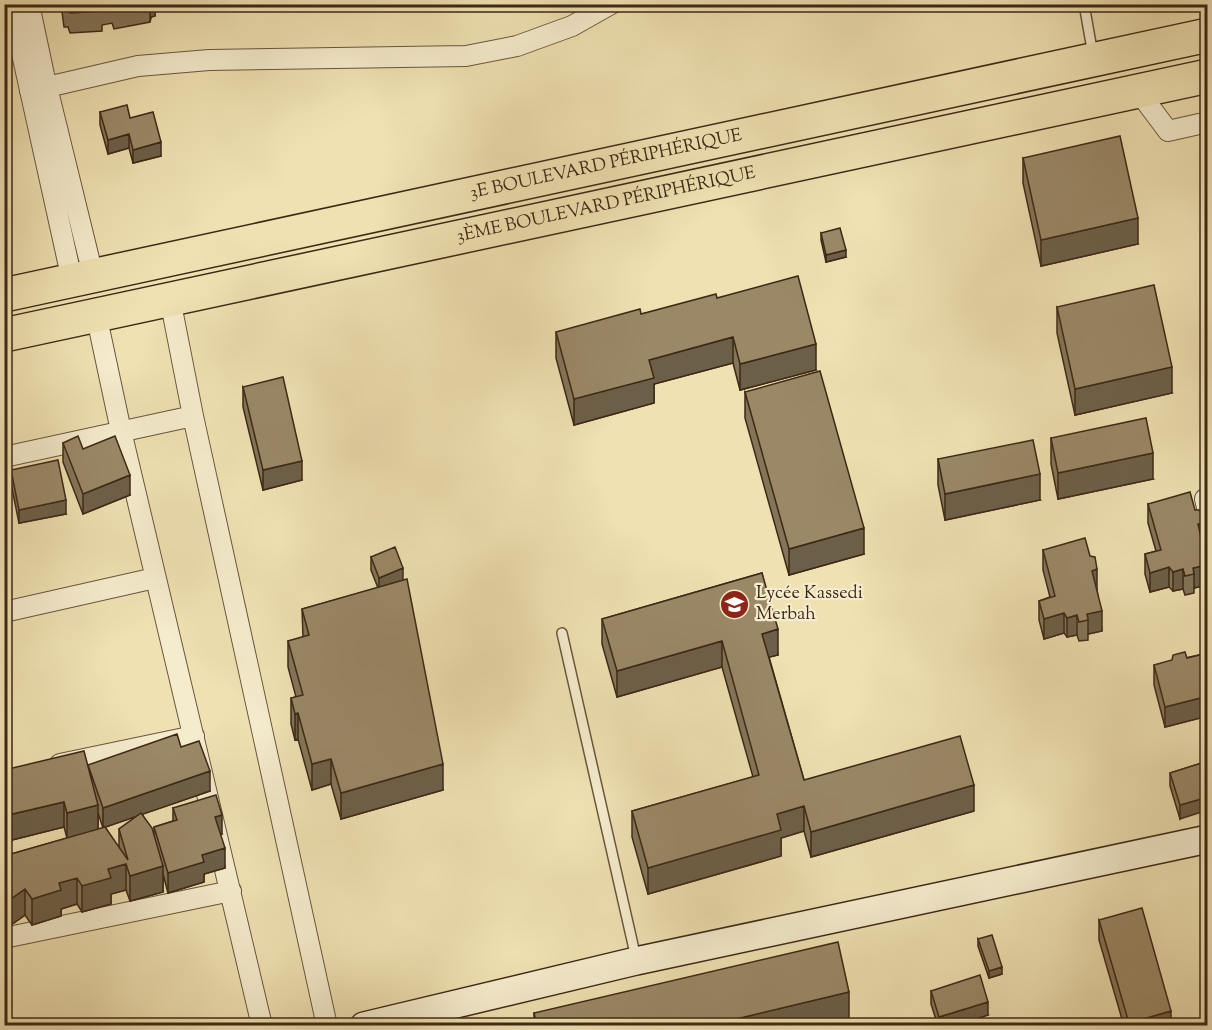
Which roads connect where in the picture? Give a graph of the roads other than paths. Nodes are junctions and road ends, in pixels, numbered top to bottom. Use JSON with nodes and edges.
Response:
{"nodes":[{"id":1,"x":11,"y":4,"type":"edge"},
{"id":2,"x":29,"y":4,"type":"edge"},
{"id":3,"x":611,"y":4,"type":"edge"},
{"id":4,"x":1084,"y":4,"type":"edge"},
{"id":5,"x":1208,"y":35,"type":"edge"},
{"id":6,"x":1094,"y":59,"type":"junction"},
{"id":7,"x":1208,"y":76,"type":"edge"},
{"id":8,"x":38,"y":89,"type":"junction"},
{"id":9,"x":1138,"y":91,"type":"junction"},
{"id":10,"x":1208,"y":122,"type":"edge"},
{"id":11,"x":162,"y":260,"type":"junction"},
{"id":12,"x":84,"y":277,"type":"junction"},
{"id":13,"x":4,"y":295,"type":"edge"},
{"id":14,"x":170,"y":298,"type":"junction"},
{"id":15,"x":96,"y":314,"type":"junction"},
{"id":16,"x":4,"y":335,"type":"edge"},
{"id":17,"x":193,"y":416,"type":"junction"},
{"id":18,"x":121,"y":431,"type":"junction"},
{"id":19,"x":4,"y":457,"type":"edge"},
{"id":20,"x":155,"y":578,"type":"junction"},
{"id":21,"x":4,"y":612,"type":"edge"},
{"id":22,"x":562,"y":633,"type":"dead end"},
{"id":23,"x":194,"y":736,"type":"junction"},
{"id":24,"x":38,"y":769,"type":"edge"},
{"id":25,"x":1208,"y":839,"type":"edge"},
{"id":26,"x":231,"y":891,"type":"junction"},
{"id":27,"x":4,"y":938,"type":"edge"},
{"id":28,"x":636,"y":961,"type":"junction"},
{"id":29,"x":262,"y":1026,"type":"edge"},
{"id":30,"x":327,"y":1026,"type":"edge"},
{"id":31,"x":364,"y":1026,"type":"edge"}],
"edges":[{"from":1,"to":8,"type":"street"},
{"from":2,"to":8,"type":"street"},
{"from":3,"to":8,"type":"street"},
{"from":4,"to":6,"type":"lane"},
{"from":5,"to":6,"type":"highway","name":"3E BOULEVARD PÉRIPHÉRIQUE"},
{"from":6,"to":11,"type":"highway","name":"3E BOULEVARD PÉRIPHÉRIQUE"},
{"from":7,"to":9,"type":"highway","name":"3ÈME BOULEVARD PÉRIPHÉRIQUE"},
{"from":8,"to":12,"type":"street"},
{"from":9,"to":10,"type":"street"},
{"from":9,"to":14,"type":"highway","name":"3ÈME BOULEVARD PÉRIPHÉRIQUE"},
{"from":11,"to":12,"type":"highway","name":"3E BOULEVARD PÉRIPHÉRIQUE"},
{"from":11,"to":14,"type":"highway"},
{"from":12,"to":13,"type":"highway","name":"3E BOULEVARD PÉRIPHÉRIQUE"},
{"from":12,"to":15,"type":"highway"},
{"from":14,"to":15,"type":"highway","name":"3ÈME BOULEVARD PÉRIPHÉRIQUE"},
{"from":14,"to":17,"type":"street"},
{"from":15,"to":16,"type":"highway","name":"3ÈME BOULEVARD PÉRIPHÉRIQUE"},
{"from":15,"to":18,"type":"street"},
{"from":17,"to":18,"type":"street"},
{"from":17,"to":30,"type":"street"},
{"from":18,"to":19,"type":"street"},
{"from":18,"to":20,"type":"street"},
{"from":20,"to":21,"type":"street"},
{"from":20,"to":23,"type":"street"},
{"from":22,"to":28,"type":"lane"},
{"from":23,"to":24,"type":"street"},
{"from":23,"to":26,"type":"street"},
{"from":25,"to":28,"type":"street"},
{"from":26,"to":27,"type":"street"},
{"from":26,"to":29,"type":"street"},
{"from":28,"to":31,"type":"street"}]}
